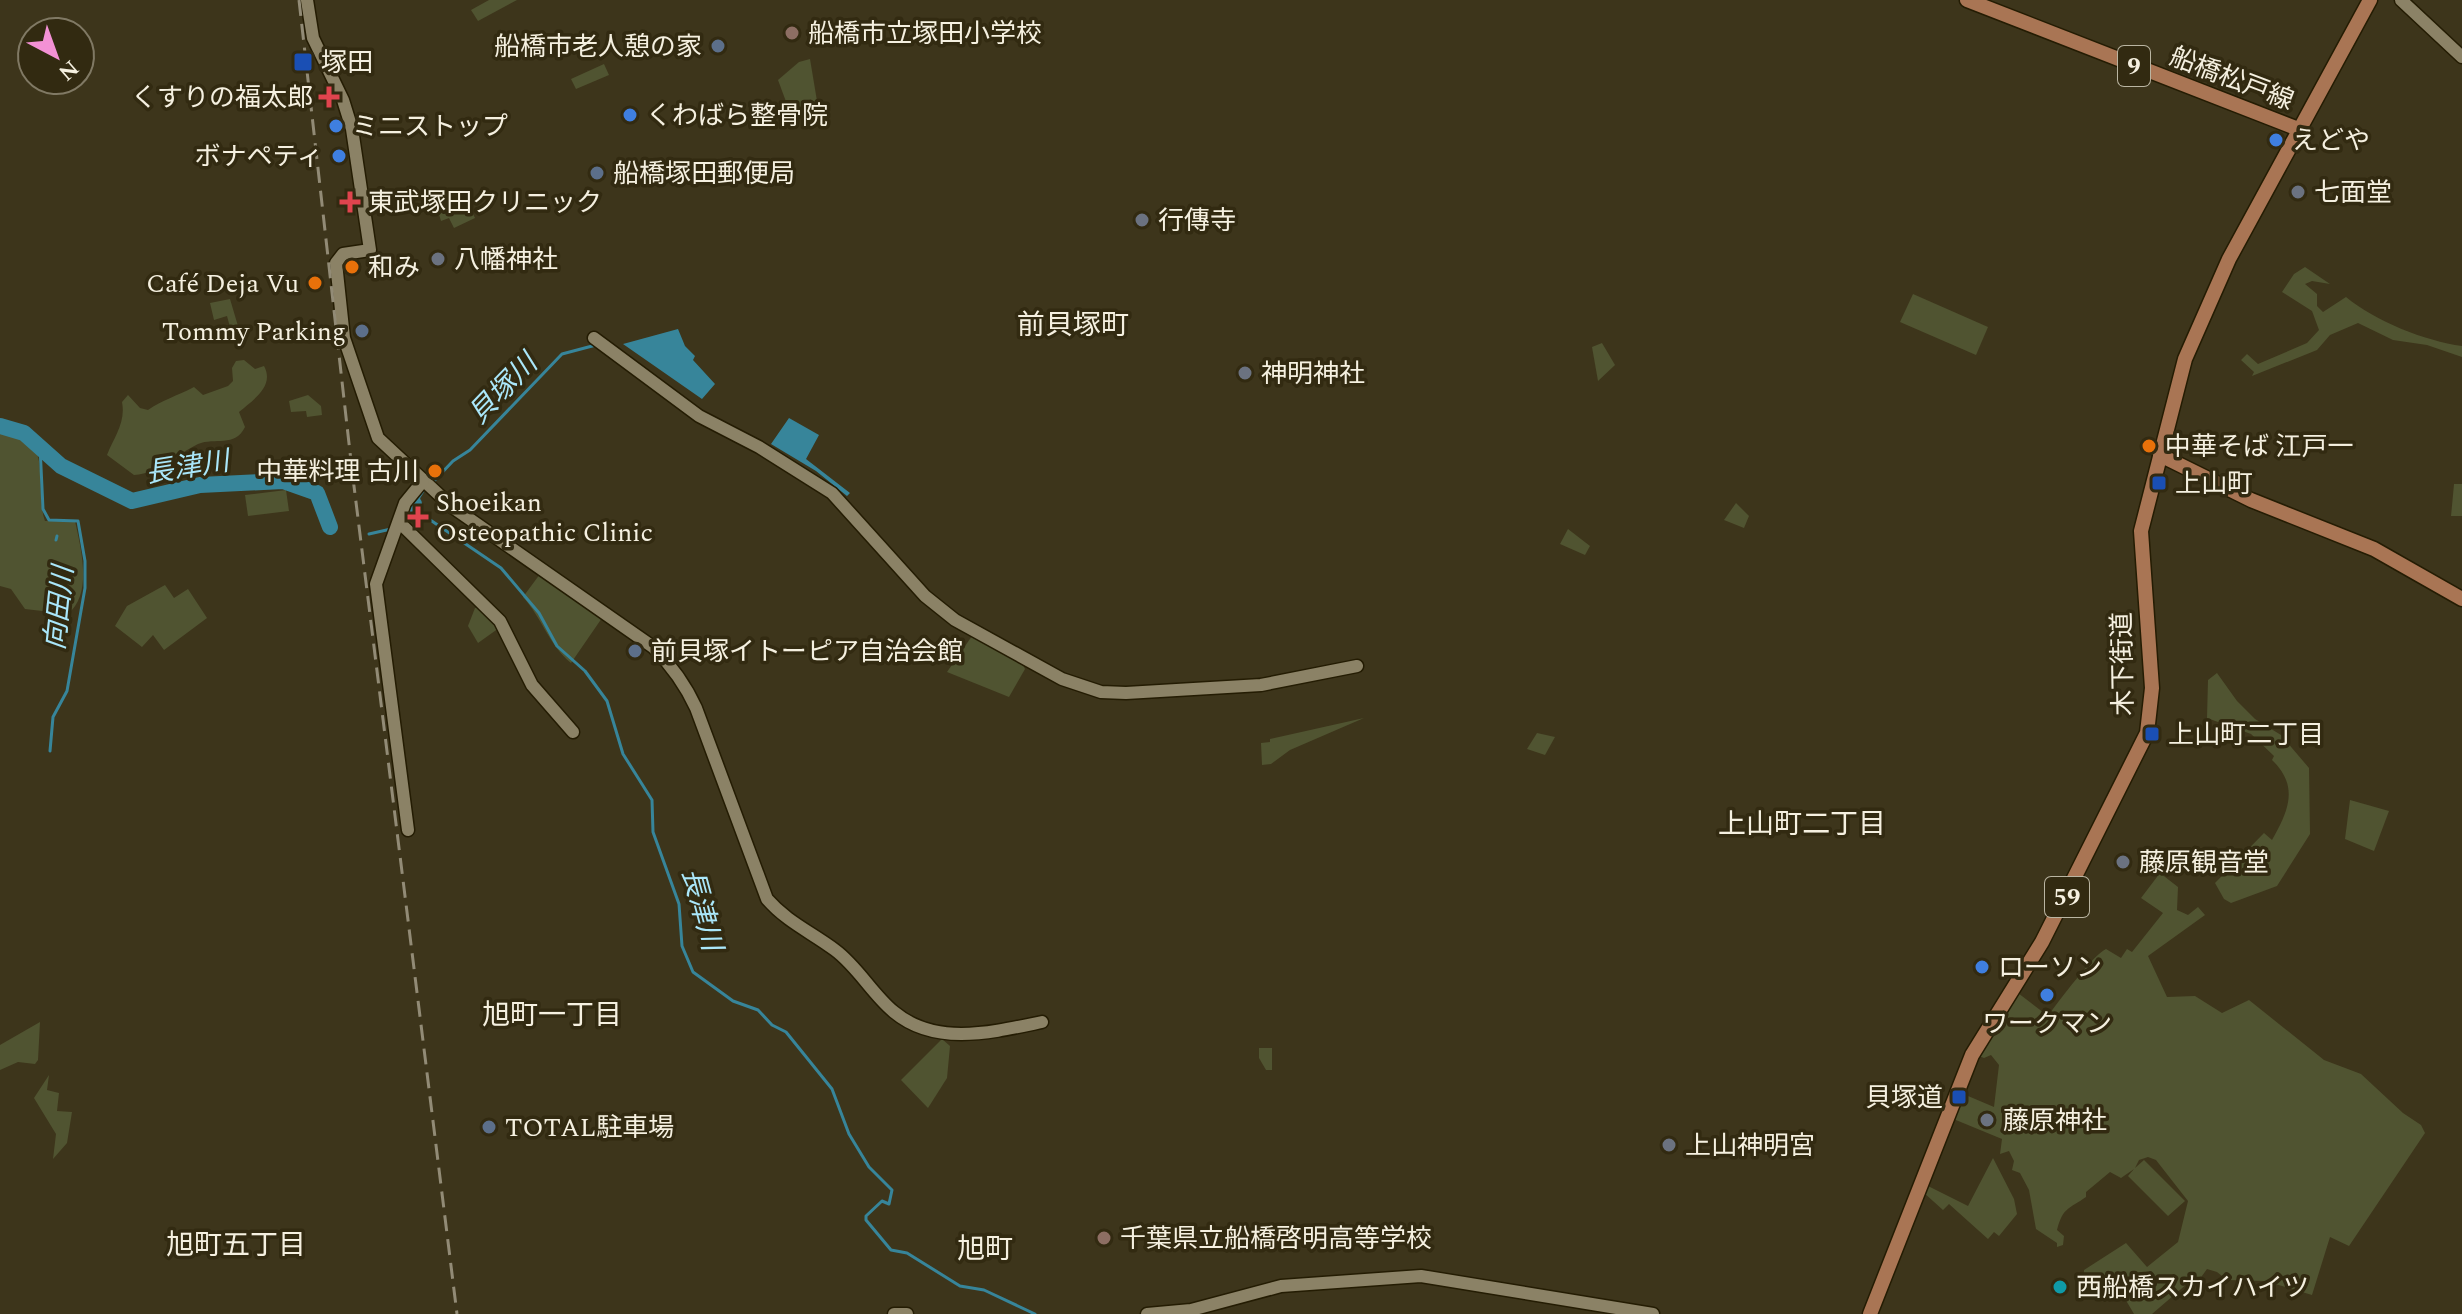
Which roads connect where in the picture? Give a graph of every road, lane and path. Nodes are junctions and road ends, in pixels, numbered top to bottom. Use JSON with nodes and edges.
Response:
{"nodes":[{"id":1,"x":307,"y":0,"type":"edge"},
{"id":2,"x":1967,"y":0,"type":"edge"},
{"id":3,"x":2370,"y":0,"type":"edge"},
{"id":4,"x":2401,"y":0,"type":"edge"},
{"id":5,"x":2462,"y":57,"type":"edge"},
{"id":6,"x":2301,"y":130,"type":"junction"},
{"id":7,"x":594,"y":338,"type":"dead end"},
{"id":8,"x":2160,"y":455,"type":"junction"},
{"id":9,"x":423,"y":481,"type":"junction"},
{"id":10,"x":399,"y":522,"type":"junction"},
{"id":11,"x":2462,"y":599,"type":"edge"},
{"id":12,"x":1357,"y":666,"type":"dead end"},
{"id":13,"x":573,"y":732,"type":"dead end"},
{"id":14,"x":408,"y":830,"type":"dead end"},
{"id":15,"x":1042,"y":1022,"type":"dead end"},
{"id":16,"x":894,"y":1314,"type":"edge"},
{"id":17,"x":907,"y":1314,"type":"edge"},
{"id":18,"x":1147,"y":1314,"type":"edge"},
{"id":19,"x":1653,"y":1314,"type":"edge"},
{"id":20,"x":1870,"y":1314,"type":"edge"}],
"edges":[{"from":1,"to":9,"type":"street"},
{"from":2,"to":6,"type":"main road","name":"船橋松戸線","number":"9"},
{"from":3,"to":6,"type":"main road","name":"木下街道"},
{"from":4,"to":5,"type":"street"},
{"from":6,"to":8,"type":"main road","name":"木下街道"},
{"from":7,"to":12,"type":"street"},
{"from":8,"to":11,"type":"main road"},
{"from":8,"to":20,"type":"main road","name":"木下街道","number":"59"},
{"from":9,"to":10,"type":"street"},
{"from":9,"to":15,"type":"street"},
{"from":10,"to":13,"type":"street"},
{"from":10,"to":14,"type":"street"},
{"from":16,"to":17,"type":"street"},
{"from":18,"to":19,"type":"street"}]}
